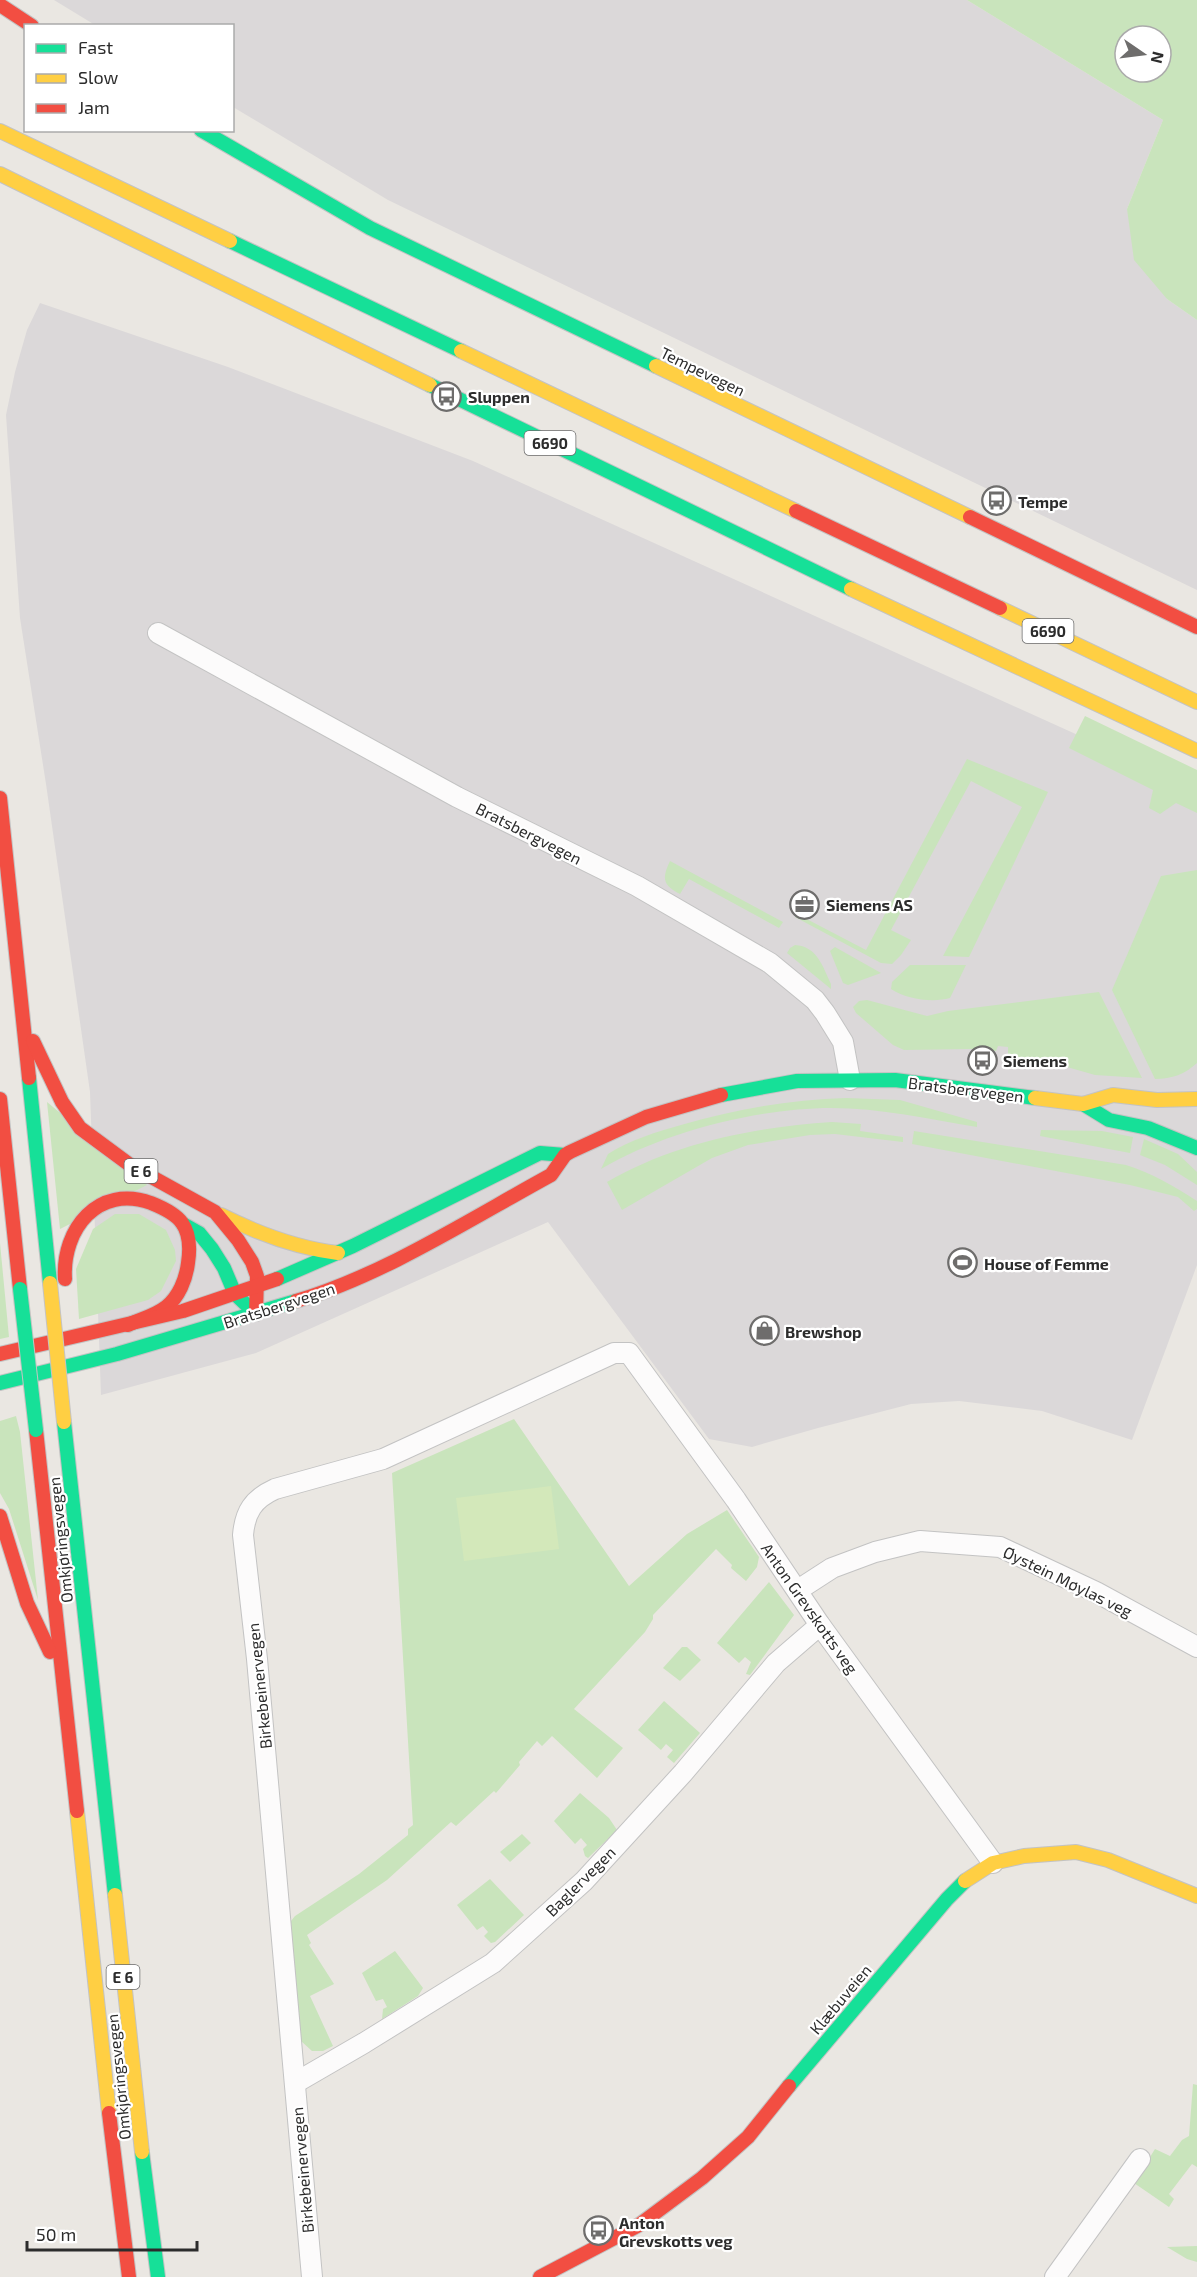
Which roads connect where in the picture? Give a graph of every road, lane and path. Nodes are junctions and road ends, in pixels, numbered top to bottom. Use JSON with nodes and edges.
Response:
{"nodes":[{"id":1,"x":0,"y":5,"type":"edge"},
{"id":2,"x":29,"y":24,"type":"edge"},
{"id":3,"x":0,"y":131,"type":"edge"},
{"id":4,"x":204,"y":132,"type":"edge"},
{"id":5,"x":0,"y":174,"type":"edge"},
{"id":6,"x":1197,"y":627,"type":"edge"},
{"id":7,"x":158,"y":633,"type":"dead end"},
{"id":8,"x":1197,"y":702,"type":"edge"},
{"id":9,"x":1197,"y":751,"type":"edge"},
{"id":10,"x":0,"y":798,"type":"edge"},
{"id":11,"x":22,"y":1017,"type":"junction"},
{"id":12,"x":850,"y":1080,"type":"junction"},
{"id":13,"x":0,"y":1099,"type":"edge"},
{"id":14,"x":1197,"y":1099,"type":"edge"},
{"id":15,"x":1083,"y":1104,"type":"junction"},
{"id":16,"x":1197,"y":1148,"type":"edge"},
{"id":17,"x":564,"y":1155,"type":"junction"},
{"id":18,"x":215,"y":1212,"type":"junction"},
{"id":19,"x":183,"y":1224,"type":"junction"},
{"id":20,"x":338,"y":1253,"type":"junction"},
{"id":21,"x":258,"y":1286,"type":"junction"},
{"id":22,"x":235,"y":1294,"type":"junction"},
{"id":23,"x":256,"y":1314,"type":"junction"},
{"id":24,"x":128,"y":1325,"type":"junction"},
{"id":25,"x":629,"y":1353,"type":"joint"},
{"id":26,"x":0,"y":1354,"type":"edge"},
{"id":27,"x":57,"y":1356,"type":"junction"},
{"id":28,"x":0,"y":1383,"type":"edge"},
{"id":29,"x":0,"y":1516,"type":"edge"},
{"id":30,"x":798,"y":1590,"type":"junction"},
{"id":31,"x":820,"y":1625,"type":"junction"},
{"id":32,"x":1197,"y":1647,"type":"edge"},
{"id":33,"x":62,"y":1677,"type":"junction"},
{"id":34,"x":993,"y":1863,"type":"junction"},
{"id":35,"x":1197,"y":1896,"type":"edge"},
{"id":36,"x":295,"y":2083,"type":"junction"},
{"id":37,"x":1140,"y":2159,"type":"dead end"},
{"id":38,"x":129,"y":2277,"type":"edge"},
{"id":39,"x":158,"y":2277,"type":"edge"},
{"id":40,"x":312,"y":2277,"type":"edge"},
{"id":41,"x":540,"y":2277,"type":"edge"},
{"id":42,"x":1055,"y":2277,"type":"edge"}],
"edges":[{"from":1,"to":2,"type":"main road"},
{"from":3,"to":8,"type":"main road","number":"6690"},
{"from":4,"to":6,"type":"main road","name":"Tempevegen"},
{"from":5,"to":9,"type":"main road","number":"6690"},
{"from":7,"to":12,"type":"street","name":"Bratsbergvegen"},
{"from":10,"to":11,"type":"main road","name":"Omkjøringsvegen","number":"E 6"},
{"from":11,"to":18,"type":"main road","number":"E 6"},
{"from":11,"to":27,"type":"main road","name":"Omkjøringsvegen","number":"E 6","bridge":true},
{"from":12,"to":15,"type":"main road","name":"Bratsbergvegen"},
{"from":12,"to":17,"type":"main road","name":"Bratsbergvegen"},
{"from":13,"to":33,"type":"main road","name":"Omkjøringsvegen","number":"E 6","bridge":true},
{"from":14,"to":15,"type":"main road","name":"Bratsbergvegen"},
{"from":15,"to":16,"type":"main road","name":"Bratsbergvegen"},
{"from":17,"to":20,"type":"main road","name":"Bratsbergvegen"},
{"from":17,"to":23,"type":"main road","name":"Bratsbergvegen"},
{"from":18,"to":20,"type":"main road","number":"E 6"},
{"from":18,"to":21,"type":"main road","number":"E 6"},
{"from":19,"to":22,"type":"main road","number":"E 6"},
{"from":19,"to":24,"type":"main road"},
{"from":19,"to":27,"type":"main road","number":"E 6","bridge":true},
{"from":20,"to":21,"type":"main road","name":"Bratsbergvegen"},
{"from":21,"to":22,"type":"main road","name":"Bratsbergvegen"},
{"from":21,"to":23,"type":"main road","number":"E 6"},
{"from":22,"to":23,"type":"main road","number":"E 6"},
{"from":22,"to":24,"type":"main road","name":"Bratsbergvegen"},
{"from":23,"to":28,"type":"main road","name":"Bratsbergvegen"},
{"from":24,"to":26,"type":"main road","name":"Bratsbergvegen"},
{"from":25,"to":30,"type":"street","name":"Anton Grevskotts veg"},
{"from":25,"to":36,"type":"street","name":"Birkebeinervegen"},
{"from":27,"to":39,"type":"main road","name":"Omkjøringsvegen","number":"E 6","bridge":true},
{"from":29,"to":33,"type":"main road","number":"E 6"},
{"from":30,"to":31,"type":"street","name":"Anton Grevskotts veg"},
{"from":30,"to":32,"type":"street","name":"Øystein Møylas veg"},
{"from":31,"to":34,"type":"street","name":"Anton Grevskotts veg"},
{"from":31,"to":36,"type":"street","name":"Baglervegen"},
{"from":33,"to":38,"type":"main road","name":"Omkjøringsvegen","number":"E 6"},
{"from":34,"to":35,"type":"main road","name":"Klæbuveien"},
{"from":34,"to":41,"type":"main road","name":"Klæbuveien"},
{"from":36,"to":40,"type":"street","name":"Birkebeinervegen"},
{"from":37,"to":42,"type":"street"}]}
